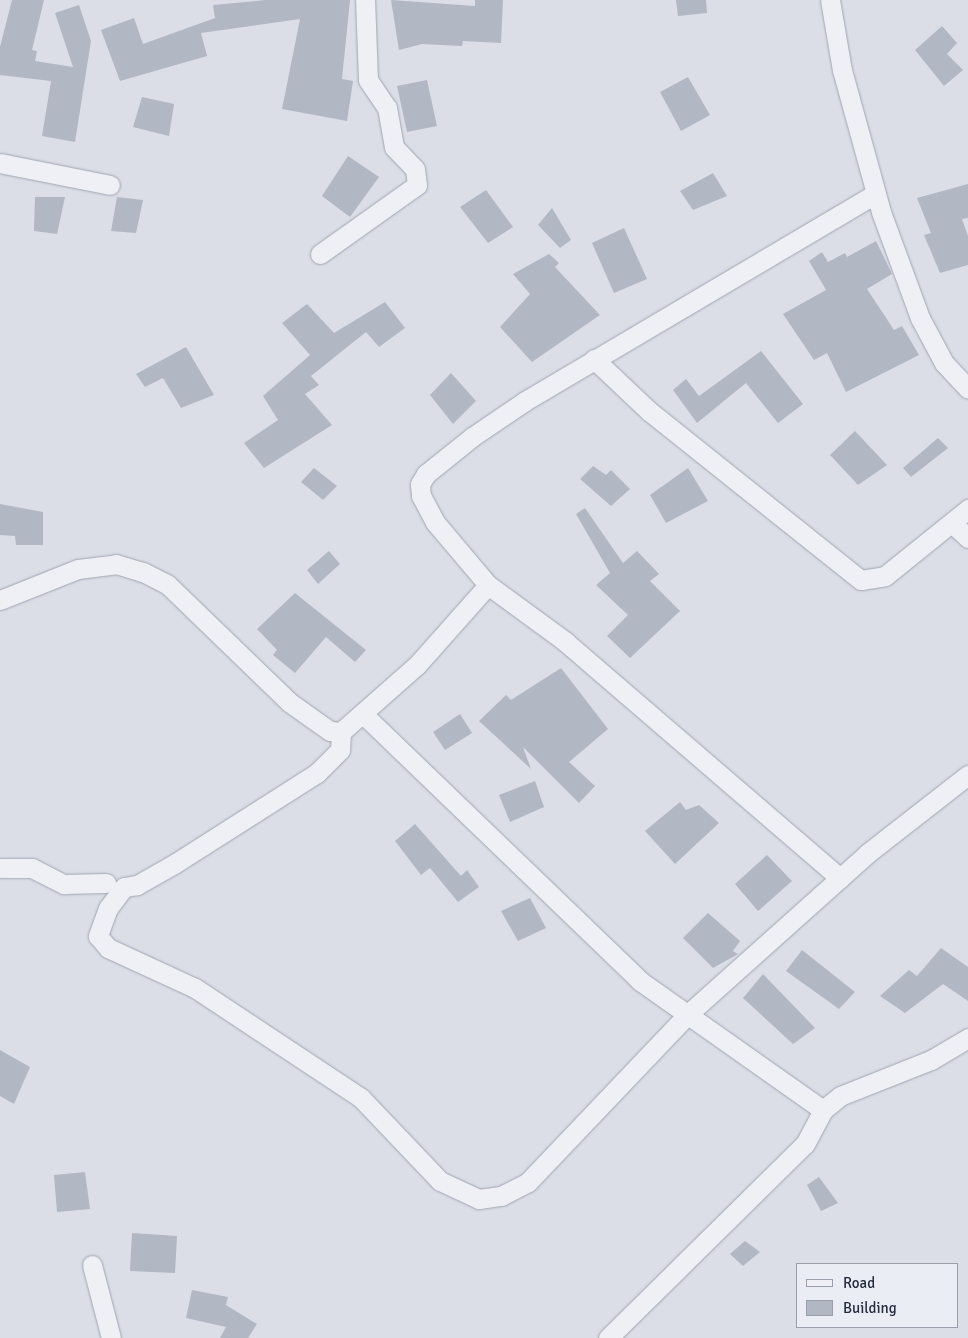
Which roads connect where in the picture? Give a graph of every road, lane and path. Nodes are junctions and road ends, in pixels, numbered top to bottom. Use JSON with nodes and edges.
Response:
{"nodes":[{"id":1,"x":365,"y":0,"type":"edge"},
{"id":2,"x":830,"y":0,"type":"edge"},
{"id":3,"x":0,"y":163,"type":"edge"},
{"id":4,"x":110,"y":185,"type":"dead end"},
{"id":5,"x":875,"y":194,"type":"junction"},
{"id":6,"x":320,"y":254,"type":"dead end"},
{"id":7,"x":594,"y":359,"type":"junction"},
{"id":8,"x":968,"y":389,"type":"edge"},
{"id":9,"x":968,"y":509,"type":"edge"},
{"id":10,"x":952,"y":523,"type":"junction"},
{"id":11,"x":968,"y":538,"type":"edge"},
{"id":12,"x":488,"y":584,"type":"junction"},
{"id":13,"x":0,"y":600,"type":"edge"},
{"id":14,"x":364,"y":715,"type":"junction"},
{"id":15,"x":341,"y":732,"type":"junction"},
{"id":16,"x":968,"y":775,"type":"edge"},
{"id":17,"x":0,"y":868,"type":"edge"},
{"id":18,"x":840,"y":878,"type":"junction"},
{"id":19,"x":106,"y":882,"type":"dead end"},
{"id":20,"x":688,"y":1014,"type":"junction"},
{"id":21,"x":968,"y":1038,"type":"edge"},
{"id":22,"x":824,"y":1110,"type":"junction"},
{"id":23,"x":92,"y":1265,"type":"dead end"},
{"id":24,"x":111,"y":1338,"type":"edge"},
{"id":25,"x":608,"y":1338,"type":"edge"}],
"edges":[{"from":1,"to":6,"type":"street"},
{"from":2,"to":5,"type":"street"},
{"from":3,"to":4,"type":"street"},
{"from":5,"to":7,"type":"street"},
{"from":5,"to":8,"type":"street"},
{"from":7,"to":10,"type":"street"},
{"from":7,"to":12,"type":"street"},
{"from":9,"to":10,"type":"street"},
{"from":10,"to":11,"type":"street"},
{"from":12,"to":14,"type":"street"},
{"from":12,"to":18,"type":"street"},
{"from":13,"to":15,"type":"street"},
{"from":14,"to":15,"type":"street"},
{"from":14,"to":20,"type":"street"},
{"from":15,"to":20,"type":"street"},
{"from":16,"to":18,"type":"street"},
{"from":17,"to":19,"type":"street"},
{"from":18,"to":20,"type":"street"},
{"from":20,"to":22,"type":"street"},
{"from":21,"to":22,"type":"street"},
{"from":22,"to":25,"type":"street"},
{"from":23,"to":24,"type":"street"}]}
